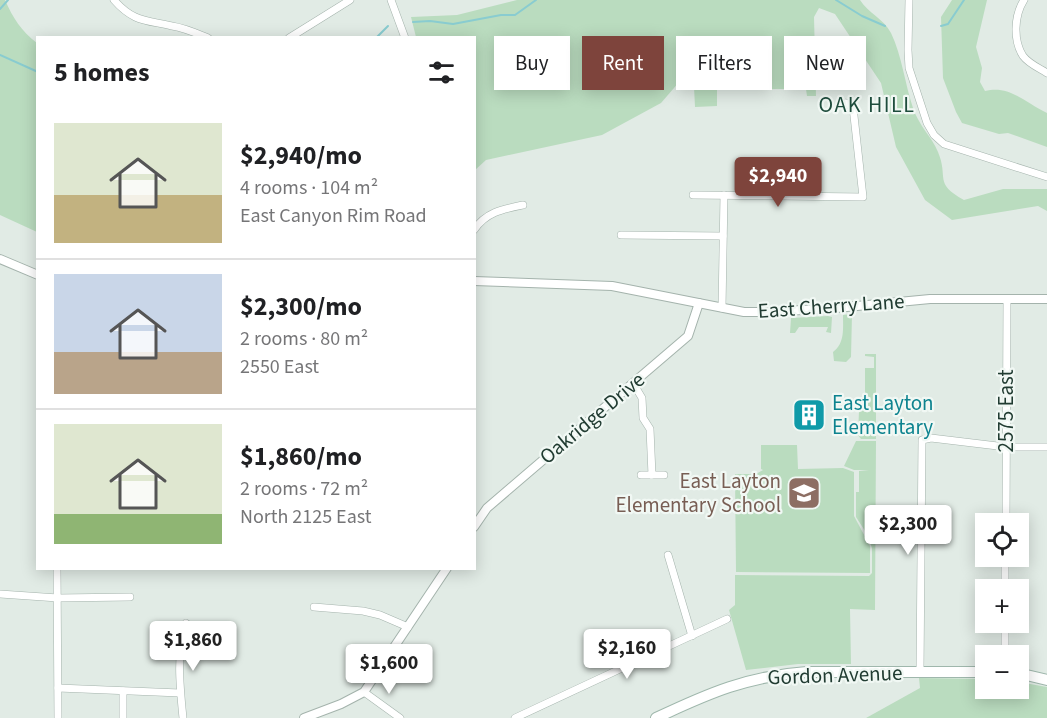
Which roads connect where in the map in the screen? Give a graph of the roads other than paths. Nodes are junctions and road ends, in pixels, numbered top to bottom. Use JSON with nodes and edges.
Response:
{"nodes":[{"id":1,"x":114,"y":0,"type":"edge"},
{"id":2,"x":350,"y":0,"type":"edge"},
{"id":3,"x":391,"y":0,"type":"edge"},
{"id":4,"x":909,"y":0,"type":"edge"},
{"id":5,"x":1024,"y":0,"type":"edge"},
{"id":6,"x":203,"y":36,"type":"edge"},
{"id":7,"x":292,"y":36,"type":"edge"},
{"id":8,"x":404,"y":36,"type":"edge"},
{"id":9,"x":1047,"y":73,"type":"edge"},
{"id":10,"x":846,"y":103,"type":"dead end"},
{"id":11,"x":1047,"y":177,"type":"edge"},
{"id":12,"x":693,"y":195,"type":"dead end"},
{"id":13,"x":724,"y":195,"type":"junction"},
{"id":14,"x":523,"y":205,"type":"dead end"},
{"id":15,"x":476,"y":227,"type":"edge"},
{"id":16,"x":621,"y":236,"type":"dead end"},
{"id":17,"x":723,"y":236,"type":"junction"},
{"id":18,"x":0,"y":259,"type":"edge"},
{"id":19,"x":36,"y":274,"type":"edge"},
{"id":20,"x":476,"y":281,"type":"edge"},
{"id":21,"x":1007,"y":299,"type":"junction"},
{"id":22,"x":1047,"y":299,"type":"edge"},
{"id":23,"x":699,"y":303,"type":"junction"},
{"id":24,"x":722,"y":308,"type":"junction"},
{"id":25,"x":633,"y":383,"type":"junction"},
{"id":26,"x":1006,"y":447,"type":"junction"},
{"id":27,"x":1047,"y":447,"type":"edge"},
{"id":28,"x":641,"y":475,"type":"dead end"},
{"id":29,"x":652,"y":475,"type":"junction"},
{"id":30,"x":664,"y":475,"type":"dead end"},
{"id":31,"x":1006,"y":513,"type":"edge"},
{"id":32,"x":476,"y":524,"type":"edge"},
{"id":33,"x":668,"y":555,"type":"dead end"},
{"id":34,"x":57,"y":570,"type":"edge"},
{"id":35,"x":446,"y":570,"type":"edge"},
{"id":36,"x":0,"y":594,"type":"edge"},
{"id":37,"x":130,"y":597,"type":"dead end"},
{"id":38,"x":58,"y":598,"type":"junction"},
{"id":39,"x":314,"y":607,"type":"dead end"},
{"id":40,"x":727,"y":619,"type":"dead end"},
{"id":41,"x":186,"y":623,"type":"dead end"},
{"id":42,"x":408,"y":627,"type":"junction"},
{"id":43,"x":692,"y":636,"type":"junction"},
{"id":44,"x":920,"y":672,"type":"junction"},
{"id":45,"x":975,"y":672,"type":"edge"},
{"id":46,"x":1029,"y":676,"type":"edge"},
{"id":47,"x":1047,"y":680,"type":"edge"},
{"id":48,"x":58,"y":688,"type":"junction"},
{"id":49,"x":123,"y":691,"type":"junction"},
{"id":50,"x":364,"y":692,"type":"junction"},
{"id":51,"x":180,"y":693,"type":"junction"},
{"id":52,"x":58,"y":718,"type":"edge"},
{"id":53,"x":123,"y":718,"type":"edge"},
{"id":54,"x":183,"y":718,"type":"edge"},
{"id":55,"x":304,"y":718,"type":"edge"},
{"id":56,"x":400,"y":718,"type":"edge"},
{"id":57,"x":515,"y":718,"type":"edge"},
{"id":58,"x":656,"y":718,"type":"edge"}],
"edges":[{"from":1,"to":6,"type":"street"},
{"from":2,"to":7,"type":"street"},
{"from":3,"to":8,"type":"street"},
{"from":4,"to":11,"type":"street"},
{"from":5,"to":9,"type":"street"},
{"from":10,"to":13,"type":"street"},
{"from":12,"to":13,"type":"street"},
{"from":13,"to":17,"type":"street"},
{"from":14,"to":15,"type":"street"},
{"from":16,"to":17,"type":"street"},
{"from":17,"to":24,"type":"street"},
{"from":18,"to":19,"type":"street"},
{"from":20,"to":23,"type":"street","name":"East Cherry Lane"},
{"from":21,"to":22,"type":"street","name":"East Cherry Lane"},
{"from":21,"to":24,"type":"street","name":"East Cherry Lane"},
{"from":21,"to":26,"type":"street","name":"2575 East"},
{"from":23,"to":24,"type":"street","name":"East Cherry Lane"},
{"from":23,"to":25,"type":"street","name":"Oakridge Drive"},
{"from":25,"to":29,"type":"street"},
{"from":25,"to":32,"type":"street","name":"Oakridge Drive"},
{"from":26,"to":27,"type":"street"},
{"from":26,"to":31,"type":"street","name":"2575 East"},
{"from":26,"to":44,"type":"street"},
{"from":28,"to":29,"type":"street"},
{"from":29,"to":30,"type":"street"},
{"from":33,"to":43,"type":"street"},
{"from":34,"to":38,"type":"street"},
{"from":35,"to":42,"type":"street"},
{"from":36,"to":38,"type":"street"},
{"from":37,"to":38,"type":"street"},
{"from":38,"to":48,"type":"street"},
{"from":39,"to":42,"type":"street"},
{"from":40,"to":43,"type":"street"},
{"from":41,"to":51,"type":"street"},
{"from":42,"to":50,"type":"street"},
{"from":43,"to":57,"type":"street"},
{"from":44,"to":45,"type":"main road","name":"Gordon Avenue"},
{"from":44,"to":58,"type":"main road","name":"Gordon Avenue"},
{"from":46,"to":47,"type":"main road"},
{"from":48,"to":49,"type":"street"},
{"from":48,"to":52,"type":"street"},
{"from":49,"to":51,"type":"street"},
{"from":49,"to":53,"type":"street"},
{"from":50,"to":55,"type":"street"},
{"from":50,"to":56,"type":"street"},
{"from":51,"to":54,"type":"street"}]}
